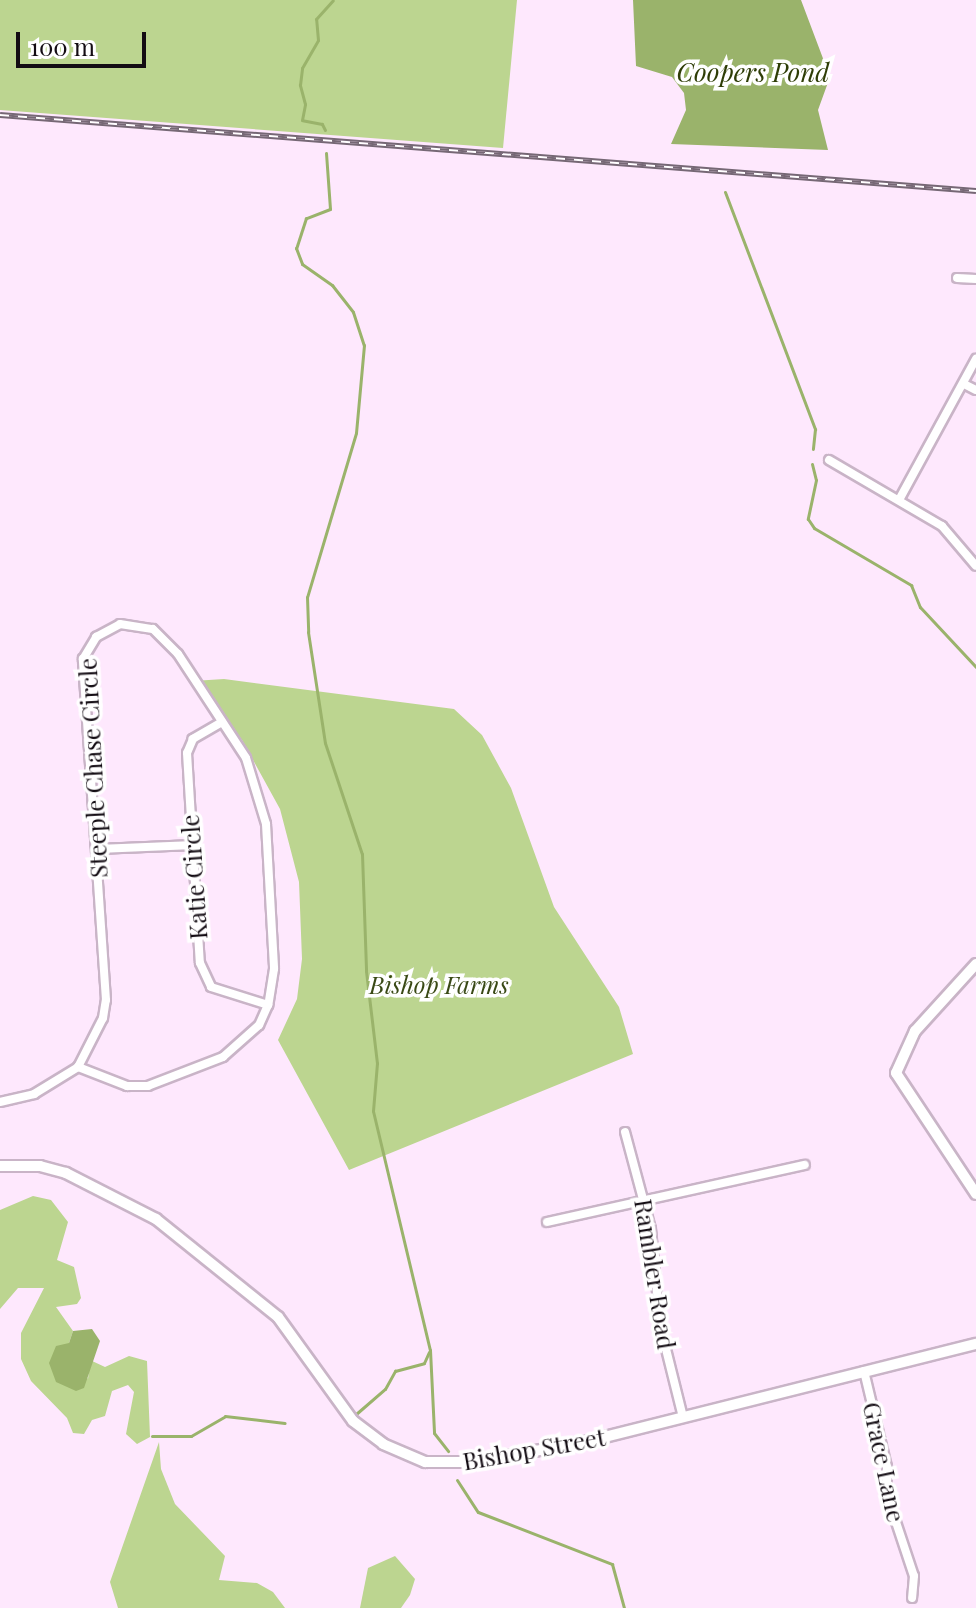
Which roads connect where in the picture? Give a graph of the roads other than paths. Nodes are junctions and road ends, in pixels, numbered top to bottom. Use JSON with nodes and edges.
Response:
{"nodes":[{"id":1,"x":957,"y":278,"type":"dead end"},
{"id":2,"x":976,"y":279,"type":"edge"},
{"id":3,"x":976,"y":359,"type":"edge"},
{"id":4,"x":964,"y":384,"type":"junction"},
{"id":5,"x":976,"y":390,"type":"edge"},
{"id":6,"x":829,"y":460,"type":"dead end"},
{"id":7,"x":899,"y":500,"type":"junction"},
{"id":8,"x":976,"y":566,"type":"edge"},
{"id":9,"x":222,"y":722,"type":"junction"},
{"id":10,"x":190,"y":845,"type":"junction"},
{"id":11,"x":96,"y":849,"type":"junction"},
{"id":12,"x":976,"y":964,"type":"edge"},
{"id":13,"x":268,"y":1005,"type":"junction"},
{"id":14,"x":78,"y":1067,"type":"junction"},
{"id":15,"x":0,"y":1102,"type":"edge"},
{"id":16,"x":625,"y":1132,"type":"dead end"},
{"id":17,"x":805,"y":1165,"type":"dead end"},
{"id":18,"x":0,"y":1166,"type":"edge"},
{"id":19,"x":976,"y":1194,"type":"edge"},
{"id":20,"x":645,"y":1198,"type":"junction"},
{"id":21,"x":547,"y":1222,"type":"dead end"},
{"id":22,"x":976,"y":1344,"type":"edge"},
{"id":23,"x":864,"y":1371,"type":"junction"},
{"id":24,"x":683,"y":1417,"type":"junction"},
{"id":25,"x":912,"y":1598,"type":"dead end"}],
"edges":[{"from":1,"to":2,"type":"street"},
{"from":3,"to":4,"type":"street"},
{"from":4,"to":5,"type":"street"},
{"from":4,"to":7,"type":"street"},
{"from":6,"to":7,"type":"street"},
{"from":7,"to":8,"type":"street"},
{"from":9,"to":10,"type":"street","name":"Katie Circle"},
{"from":9,"to":11,"type":"street","name":"Steeple Chase Circle"},
{"from":9,"to":13,"type":"street","name":"Steeple Chase Circle"},
{"from":10,"to":11,"type":"street"},
{"from":10,"to":13,"type":"street","name":"Katie Circle"},
{"from":11,"to":14,"type":"street","name":"Steeple Chase Circle"},
{"from":12,"to":19,"type":"street"},
{"from":13,"to":14,"type":"street","name":"Steeple Chase Circle"},
{"from":14,"to":15,"type":"street"},
{"from":16,"to":20,"type":"street","name":"Rambler Road"},
{"from":17,"to":20,"type":"street"},
{"from":18,"to":24,"type":"street","name":"Bishop Street"},
{"from":20,"to":21,"type":"street"},
{"from":20,"to":24,"type":"street","name":"Rambler Road"},
{"from":22,"to":23,"type":"street","name":"Bishop Street"},
{"from":23,"to":24,"type":"street","name":"Bishop Street"},
{"from":23,"to":25,"type":"street","name":"Grace Lane"}]}
